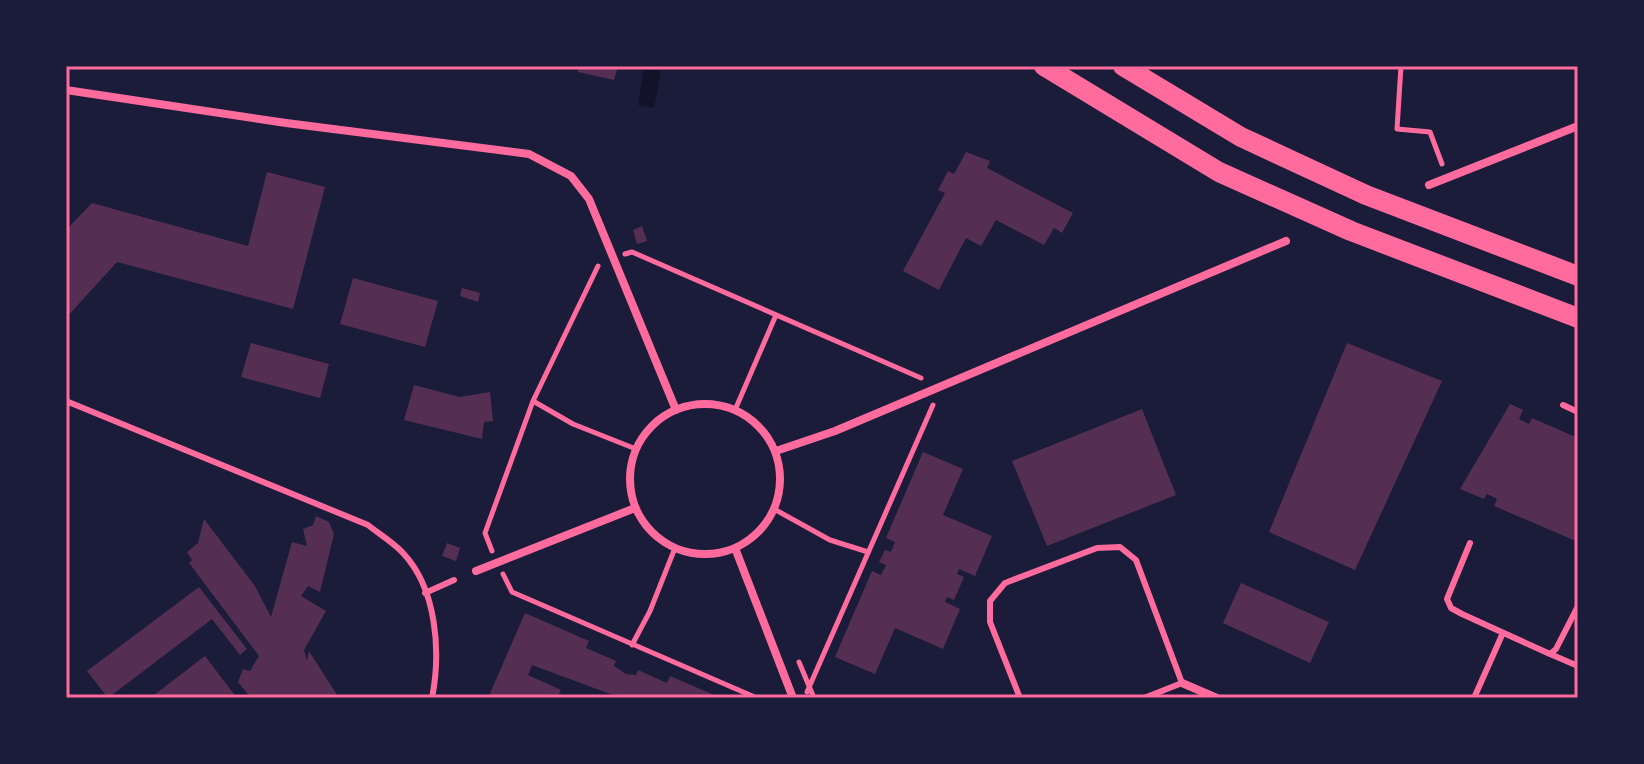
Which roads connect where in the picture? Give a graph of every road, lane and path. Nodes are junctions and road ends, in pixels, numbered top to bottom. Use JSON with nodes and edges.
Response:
{"nodes":[{"id":1,"x":1044,"y":66,"type":"edge"},
{"id":2,"x":1123,"y":66,"type":"edge"},
{"id":3,"x":1401,"y":66,"type":"edge"},
{"id":4,"x":66,"y":90,"type":"edge"},
{"id":5,"x":1578,"y":126,"type":"edge"},
{"id":6,"x":1442,"y":165,"type":"dead end"},
{"id":7,"x":1429,"y":185,"type":"dead end"},
{"id":8,"x":1286,"y":241,"type":"dead end"},
{"id":9,"x":595,"y":252,"type":"dead end"},
{"id":10,"x":599,"y":264,"type":"dead end"},
{"id":11,"x":1578,"y":276,"type":"edge"},
{"id":12,"x":776,"y":315,"type":"dead end"},
{"id":13,"x":1578,"y":318,"type":"edge"},
{"id":14,"x":66,"y":401,"type":"edge"},
{"id":15,"x":533,"y":401,"type":"dead end"},
{"id":16,"x":1563,"y":405,"type":"dead end"},
{"id":17,"x":676,"y":410,"type":"junction"},
{"id":18,"x":735,"y":410,"type":"junction"},
{"id":19,"x":1578,"y":412,"type":"edge"},
{"id":20,"x":636,"y":449,"type":"junction"},
{"id":21,"x":776,"y":451,"type":"junction"},
{"id":22,"x":635,"y":508,"type":"junction"},
{"id":23,"x":774,"y":509,"type":"junction"},
{"id":24,"x":1470,"y":543,"type":"dead end"},
{"id":25,"x":675,"y":548,"type":"junction"},
{"id":26,"x":735,"y":548,"type":"junction"},
{"id":27,"x":868,"y":552,"type":"dead end"},
{"id":28,"x":476,"y":571,"type":"dead end"},
{"id":29,"x":454,"y":580,"type":"dead end"},
{"id":30,"x":425,"y":593,"type":"junction"},
{"id":31,"x":1578,"y":606,"type":"edge"},
{"id":32,"x":1502,"y":635,"type":"junction"},
{"id":33,"x":632,"y":645,"type":"dead end"},
{"id":34,"x":1550,"y":654,"type":"junction"},
{"id":35,"x":1578,"y":666,"type":"edge"},
{"id":36,"x":1182,"y":683,"type":"junction"},
{"id":37,"x":432,"y":698,"type":"edge"},
{"id":38,"x":793,"y":698,"type":"edge"},
{"id":39,"x":1020,"y":698,"type":"edge"},
{"id":40,"x":1144,"y":698,"type":"edge"},
{"id":41,"x":1217,"y":698,"type":"edge"},
{"id":42,"x":1474,"y":698,"type":"edge"}],
"edges":[{"from":1,"to":13,"type":"highway"},
{"from":2,"to":11,"type":"highway"},
{"from":3,"to":6,"type":"path"},
{"from":4,"to":17,"type":"street"},
{"from":5,"to":7,"type":"street"},
{"from":8,"to":21,"type":"street"},
{"from":9,"to":10,"type":"path"},
{"from":12,"to":18,"type":"path"},
{"from":14,"to":30,"type":"lane"},
{"from":15,"to":20,"type":"path"},
{"from":16,"to":19,"type":"lane"},
{"from":17,"to":18,"type":"street"},
{"from":17,"to":20,"type":"street"},
{"from":18,"to":21,"type":"street"},
{"from":20,"to":22,"type":"street"},
{"from":21,"to":23,"type":"street"},
{"from":22,"to":25,"type":"street"},
{"from":22,"to":28,"type":"street"},
{"from":23,"to":26,"type":"street"},
{"from":23,"to":27,"type":"path"},
{"from":24,"to":32,"type":"lane"},
{"from":25,"to":26,"type":"street"},
{"from":25,"to":33,"type":"path"},
{"from":26,"to":38,"type":"street"},
{"from":29,"to":30,"type":"lane"},
{"from":30,"to":37,"type":"lane"},
{"from":31,"to":34,"type":"lane"},
{"from":32,"to":34,"type":"lane"},
{"from":32,"to":42,"type":"lane"},
{"from":34,"to":35,"type":"lane"},
{"from":36,"to":39,"type":"lane"},
{"from":36,"to":40,"type":"lane"},
{"from":36,"to":41,"type":"street"}]}
